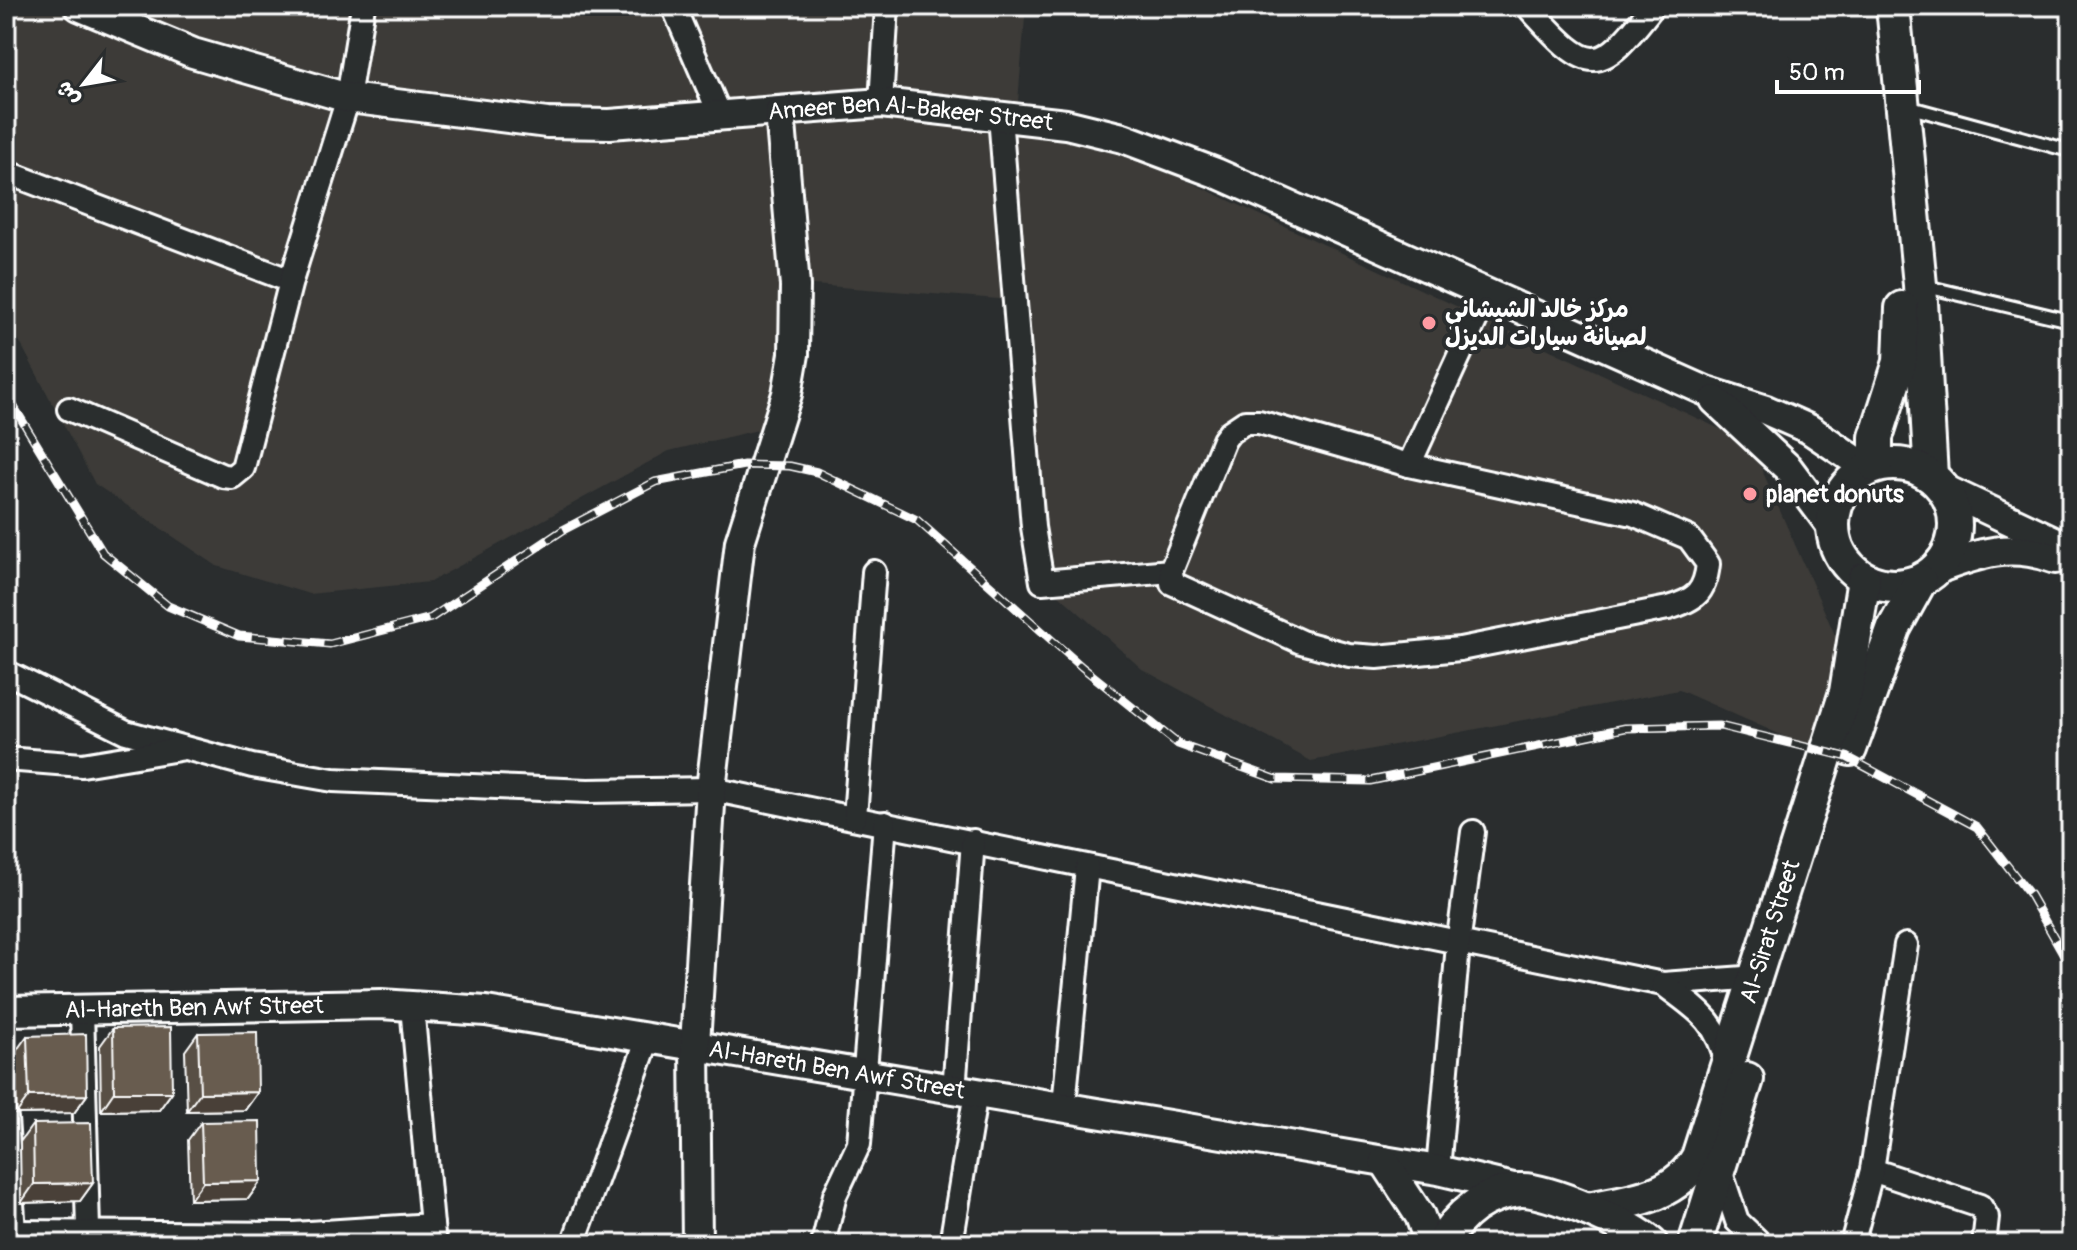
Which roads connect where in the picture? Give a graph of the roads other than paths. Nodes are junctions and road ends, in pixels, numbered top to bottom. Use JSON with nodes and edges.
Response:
{"nodes":[{"id":1,"x":79,"y":6,"type":"edge"},
{"id":2,"x":363,"y":6,"type":"edge"},
{"id":3,"x":673,"y":6,"type":"edge"},
{"id":4,"x":887,"y":6,"type":"edge"},
{"id":5,"x":1653,"y":6,"type":"edge"},
{"id":6,"x":1873,"y":6,"type":"edge"},
{"id":7,"x":1893,"y":6,"type":"edge"},
{"id":8,"x":1532,"y":7,"type":"edge"},
{"id":9,"x":348,"y":98,"type":"junction"},
{"id":10,"x":881,"y":103,"type":"junction"},
{"id":11,"x":1901,"y":105,"type":"junction"},
{"id":12,"x":780,"y":112,"type":"junction"},
{"id":13,"x":1000,"y":116,"type":"junction"},
{"id":14,"x":721,"y":117,"type":"junction"},
{"id":15,"x":2071,"y":151,"type":"edge"},
{"id":16,"x":6,"y":172,"type":"edge"},
{"id":17,"x":291,"y":281,"type":"junction"},
{"id":18,"x":1920,"y":285,"type":"junction"},
{"id":19,"x":1488,"y":293,"type":"junction"},
{"id":20,"x":2071,"y":321,"type":"edge"},
{"id":21,"x":1706,"y":391,"type":"junction"},
{"id":22,"x":69,"y":409,"type":"dead end"},
{"id":23,"x":1409,"y":465,"type":"junction"},
{"id":24,"x":1872,"y":467,"type":"junction"},
{"id":25,"x":1937,"y":483,"type":"junction"},
{"id":26,"x":1832,"y":527,"type":"junction"},
{"id":27,"x":2071,"y":549,"type":"edge"},
{"id":28,"x":2071,"y":566,"type":"edge"},
{"id":29,"x":1171,"y":571,"type":"junction"},
{"id":30,"x":874,"y":572,"type":"dead end"},
{"id":31,"x":1929,"y":575,"type":"junction"},
{"id":32,"x":1864,"y":579,"type":"junction"},
{"id":33,"x":6,"y":672,"type":"edge"},
{"id":34,"x":183,"y":748,"type":"junction"},
{"id":35,"x":6,"y":759,"type":"edge"},
{"id":36,"x":711,"y":789,"type":"junction"},
{"id":37,"x":855,"y":817,"type":"junction"},
{"id":38,"x":885,"y":823,"type":"junction"},
{"id":39,"x":1473,"y":832,"type":"dead end"},
{"id":40,"x":973,"y":841,"type":"junction"},
{"id":41,"x":1087,"y":867,"type":"junction"},
{"id":42,"x":1458,"y":945,"type":"junction"},
{"id":43,"x":1906,"y":945,"type":"dead end"},
{"id":44,"x":1758,"y":977,"type":"junction"},
{"id":45,"x":1663,"y":984,"type":"junction"},
{"id":46,"x":412,"y":1006,"type":"junction"},
{"id":47,"x":82,"y":1010,"type":"junction"},
{"id":48,"x":6,"y":1011,"type":"edge"},
{"id":49,"x":649,"y":1036,"type":"junction"},
{"id":50,"x":695,"y":1044,"type":"junction"},
{"id":51,"x":1728,"y":1067,"type":"junction"},
{"id":52,"x":864,"y":1071,"type":"junction"},
{"id":53,"x":965,"y":1091,"type":"junction"},
{"id":54,"x":1064,"y":1105,"type":"junction"},
{"id":55,"x":6,"y":1118,"type":"edge"},
{"id":56,"x":1384,"y":1161,"type":"junction"},
{"id":57,"x":1719,"y":1167,"type":"junction"},
{"id":58,"x":1438,"y":1170,"type":"junction"},
{"id":59,"x":1872,"y":1170,"type":"junction"},
{"id":60,"x":1522,"y":1190,"type":"junction"},
{"id":61,"x":1587,"y":1209,"type":"junction"},
{"id":62,"x":88,"y":1230,"type":"junction"},
{"id":63,"x":433,"y":1235,"type":"edge"},
{"id":64,"x":14,"y":1238,"type":"edge"},
{"id":65,"x":573,"y":1244,"type":"edge"},
{"id":66,"x":697,"y":1244,"type":"edge"},
{"id":67,"x":823,"y":1244,"type":"edge"},
{"id":68,"x":951,"y":1244,"type":"edge"},
{"id":69,"x":1430,"y":1244,"type":"edge"},
{"id":70,"x":1442,"y":1244,"type":"edge"},
{"id":71,"x":1651,"y":1244,"type":"edge"},
{"id":72,"x":1695,"y":1244,"type":"edge"},
{"id":73,"x":1761,"y":1244,"type":"edge"},
{"id":74,"x":1852,"y":1244,"type":"edge"},
{"id":75,"x":1984,"y":1244,"type":"edge"}],
"edges":[{"from":1,"to":9,"type":"street","name":"Ameer Ben Al-Bakeer Street"},
{"from":2,"to":9,"type":"street"},
{"from":3,"to":14,"type":"street"},
{"from":4,"to":10,"type":"street"},
{"from":5,"to":8,"type":"street"},
{"from":6,"to":24,"type":"main road"},
{"from":7,"to":11,"type":"main road"},
{"from":9,"to":14,"type":"street","name":"Ameer Ben Al-Bakeer Street"},
{"from":9,"to":17,"type":"street"},
{"from":10,"to":12,"type":"street","name":"Ameer Ben Al-Bakeer Street"},
{"from":10,"to":13,"type":"street","name":"Ameer Ben Al-Bakeer Street"},
{"from":11,"to":15,"type":"lane"},
{"from":11,"to":18,"type":"main road"},
{"from":12,"to":14,"type":"street","name":"Ameer Ben Al-Bakeer Street"},
{"from":12,"to":36,"type":"street"},
{"from":13,"to":19,"type":"street","name":"Ameer Ben Al-Bakeer Street"},
{"from":13,"to":29,"type":"street"},
{"from":16,"to":17,"type":"street"},
{"from":17,"to":22,"type":"street"},
{"from":18,"to":20,"type":"lane"},
{"from":18,"to":25,"type":"main road"},
{"from":19,"to":21,"type":"street","name":"Ameer Ben Al-Bakeer Street"},
{"from":19,"to":23,"type":"street"},
{"from":21,"to":24,"type":"street","name":"Ameer Ben Al-Bakeer Street"},
{"from":21,"to":26,"type":"street","name":"Ameer Ben Al-Bakeer Street"},
{"from":23,"to":29,"type":"street"},
{"from":23,"to":29,"type":"street"},
{"from":24,"to":25,"type":"main road"},
{"from":24,"to":26,"type":"main road"},
{"from":25,"to":27,"type":"street"},
{"from":25,"to":31,"type":"main road"},
{"from":26,"to":32,"type":"main road"},
{"from":28,"to":31,"type":"street"},
{"from":30,"to":37,"type":"street"},
{"from":31,"to":32,"type":"main road"},
{"from":31,"to":57,"type":"main road","name":"Al-Sirat Street"},
{"from":32,"to":44,"type":"main road","name":"Al-Sirat Street"},
{"from":33,"to":34,"type":"street"},
{"from":34,"to":35,"type":"street"},
{"from":34,"to":36,"type":"street"},
{"from":36,"to":37,"type":"street"},
{"from":36,"to":50,"type":"street"},
{"from":37,"to":38,"type":"street"},
{"from":38,"to":40,"type":"street"},
{"from":38,"to":52,"type":"street"},
{"from":39,"to":42,"type":"street"},
{"from":40,"to":41,"type":"street"},
{"from":40,"to":53,"type":"street"},
{"from":41,"to":42,"type":"street"},
{"from":41,"to":54,"type":"street"},
{"from":42,"to":45,"type":"street"},
{"from":42,"to":58,"type":"street"},
{"from":43,"to":59,"type":"street"},
{"from":44,"to":45,"type":"street"},
{"from":44,"to":51,"type":"main road","name":"Al-Sirat Street"},
{"from":45,"to":51,"type":"street"},
{"from":46,"to":47,"type":"street","name":"Al-Hareth Ben Awf Street"},
{"from":46,"to":49,"type":"street","name":"Al-Hareth Ben Awf Street"},
{"from":46,"to":63,"type":"street"},
{"from":47,"to":48,"type":"street","name":"Al-Hareth Ben Awf Street"},
{"from":47,"to":62,"type":"street"},
{"from":49,"to":50,"type":"street","name":"Al-Hareth Ben Awf Street"},
{"from":49,"to":65,"type":"street"},
{"from":50,"to":52,"type":"street","name":"Al-Hareth Ben Awf Street"},
{"from":50,"to":66,"type":"street"},
{"from":51,"to":61,"type":"main road","name":"Al-Sirat Street"},
{"from":52,"to":53,"type":"street","name":"Al-Hareth Ben Awf Street"},
{"from":52,"to":67,"type":"street"},
{"from":53,"to":54,"type":"street","name":"Al-Hareth Ben Awf Street"},
{"from":53,"to":68,"type":"street"},
{"from":54,"to":56,"type":"street","name":"Al-Hareth Ben Awf Street"},
{"from":55,"to":64,"type":"street"},
{"from":56,"to":58,"type":"street","name":"Al-Hareth Ben Awf Street"},
{"from":56,"to":69,"type":"street"},
{"from":57,"to":72,"type":"main road","name":"Al-Sirat Street"},
{"from":57,"to":73,"type":"street"},
{"from":58,"to":60,"type":"street","name":"Al-Hareth Ben Awf Street"},
{"from":59,"to":74,"type":"street"},
{"from":59,"to":75,"type":"street"},
{"from":60,"to":61,"type":"main road","name":"Al-Hareth Ben Awf Street"},
{"from":60,"to":70,"type":"main road"},
{"from":61,"to":71,"type":"main road","name":"Al-Hareth Ben Awf Street"},
{"from":62,"to":63,"type":"street"},
{"from":62,"to":64,"type":"street"}]}
